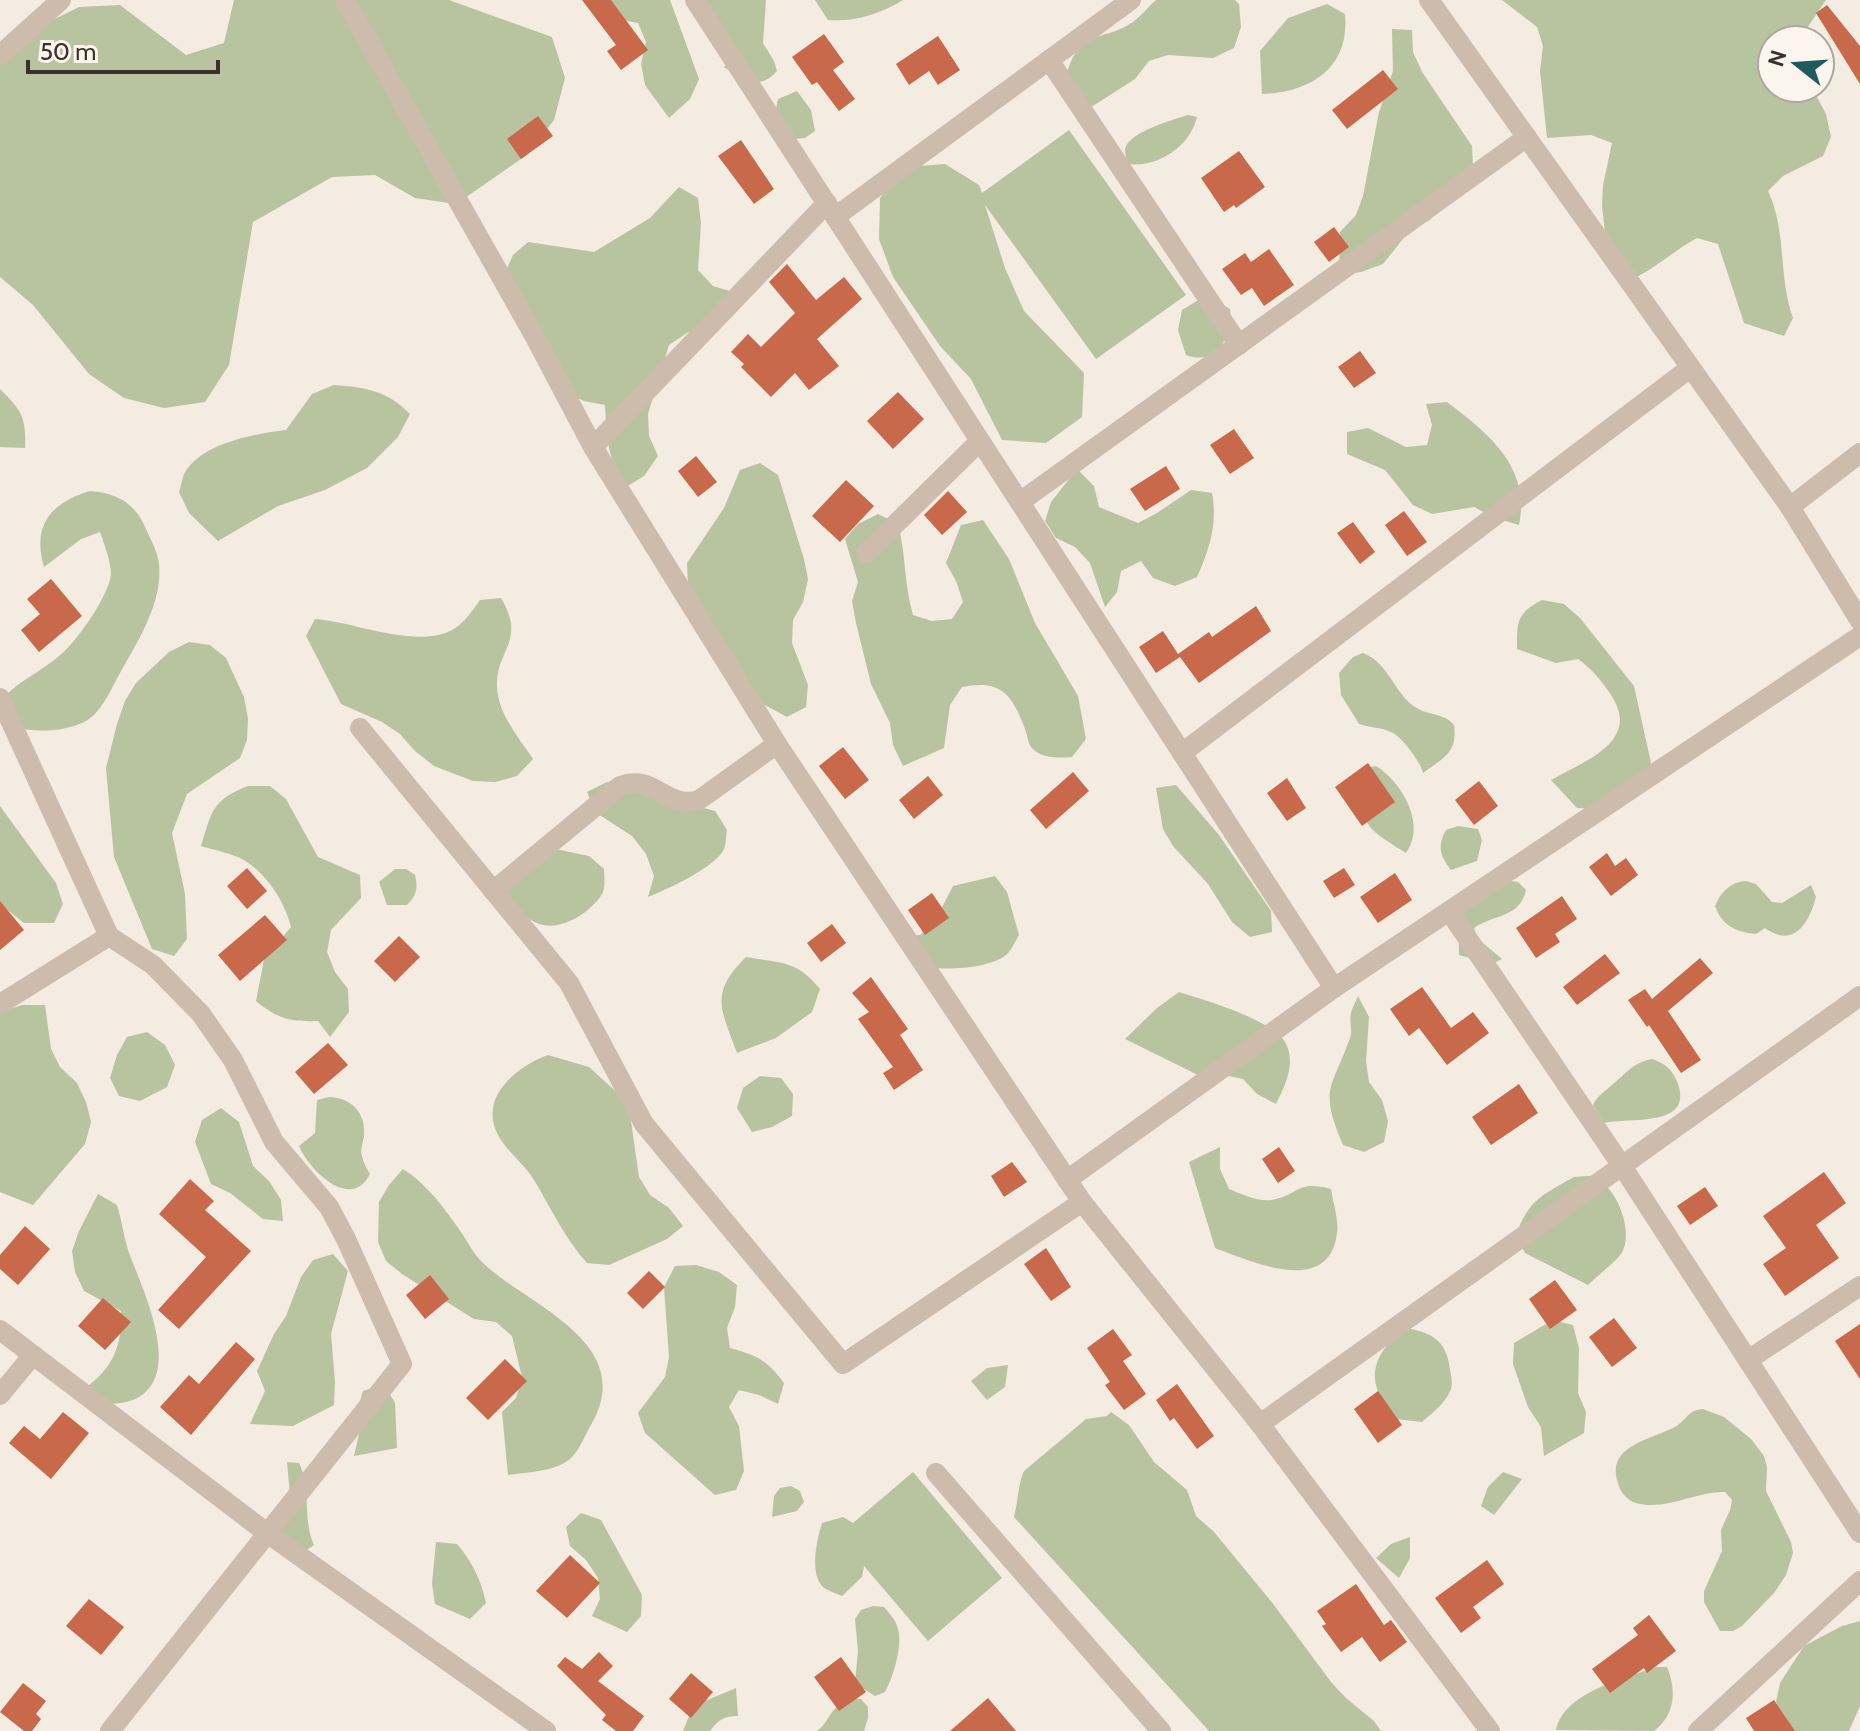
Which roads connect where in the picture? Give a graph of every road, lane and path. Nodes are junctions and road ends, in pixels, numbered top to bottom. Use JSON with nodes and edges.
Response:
{"nodes":[{"id":1,"x":61,"y":0,"type":"edge"},
{"id":2,"x":345,"y":0,"type":"edge"},
{"id":3,"x":695,"y":0,"type":"edge"},
{"id":4,"x":1131,"y":0,"type":"edge"},
{"id":5,"x":1429,"y":0,"type":"edge"},
{"id":6,"x":0,"y":55,"type":"edge"},
{"id":7,"x":1049,"y":60,"type":"junction"},
{"id":8,"x":1527,"y":137,"type":"junction"},
{"id":9,"x":831,"y":210,"type":"junction"},
{"id":10,"x":1239,"y":345,"type":"junction"},
{"id":11,"x":1690,"y":368,"type":"junction"},
{"id":12,"x":980,"y":441,"type":"junction"},
{"id":13,"x":593,"y":447,"type":"junction"},
{"id":14,"x":1860,"y":453,"type":"edge"},
{"id":15,"x":1020,"y":502,"type":"junction"},
{"id":16,"x":1790,"y":507,"type":"junction"},
{"id":17,"x":866,"y":553,"type":"dead end"},
{"id":18,"x":1860,"y":621,"type":"edge"},
{"id":19,"x":1860,"y":636,"type":"edge"},
{"id":20,"x":0,"y":698,"type":"edge"},
{"id":21,"x":360,"y":728,"type":"dead end"},
{"id":22,"x":777,"y":744,"type":"junction"},
{"id":23,"x":1182,"y":753,"type":"junction"},
{"id":24,"x":493,"y":891,"type":"junction"},
{"id":25,"x":1449,"y":911,"type":"junction"},
{"id":26,"x":109,"y":936,"type":"junction"},
{"id":27,"x":1334,"y":988,"type":"junction"},
{"id":28,"x":1860,"y":996,"type":"edge"},
{"id":29,"x":0,"y":1004,"type":"edge"},
{"id":30,"x":1622,"y":1166,"type":"junction"},
{"id":31,"x":1067,"y":1180,"type":"junction"},
{"id":32,"x":1082,"y":1202,"type":"junction"},
{"id":33,"x":1860,"y":1286,"type":"edge"},
{"id":34,"x":0,"y":1330,"type":"edge"},
{"id":35,"x":33,"y":1355,"type":"junction"},
{"id":36,"x":1748,"y":1360,"type":"junction"},
{"id":37,"x":0,"y":1395,"type":"edge"},
{"id":38,"x":1260,"y":1424,"type":"junction"},
{"id":39,"x":936,"y":1473,"type":"dead end"},
{"id":40,"x":267,"y":1533,"type":"junction"},
{"id":41,"x":1860,"y":1533,"type":"edge"},
{"id":42,"x":1860,"y":1581,"type":"edge"},
{"id":43,"x":543,"y":1730,"type":"edge"},
{"id":44,"x":110,"y":1731,"type":"edge"},
{"id":45,"x":1161,"y":1731,"type":"edge"},
{"id":46,"x":1490,"y":1731,"type":"edge"},
{"id":47,"x":1698,"y":1731,"type":"edge"}],
"edges":[{"from":1,"to":6,"type":"street"},
{"from":2,"to":13,"type":"street"},
{"from":3,"to":9,"type":"street"},
{"from":4,"to":7,"type":"street"},
{"from":5,"to":8,"type":"street"},
{"from":7,"to":9,"type":"street"},
{"from":7,"to":10,"type":"street"},
{"from":8,"to":10,"type":"street"},
{"from":8,"to":11,"type":"street"},
{"from":9,"to":12,"type":"street"},
{"from":9,"to":13,"type":"street"},
{"from":10,"to":15,"type":"street"},
{"from":11,"to":16,"type":"street"},
{"from":11,"to":23,"type":"street"},
{"from":12,"to":15,"type":"street"},
{"from":12,"to":17,"type":"street"},
{"from":13,"to":22,"type":"street"},
{"from":14,"to":16,"type":"street"},
{"from":15,"to":23,"type":"street"},
{"from":16,"to":18,"type":"street"},
{"from":19,"to":25,"type":"street"},
{"from":20,"to":26,"type":"street"},
{"from":21,"to":24,"type":"street"},
{"from":22,"to":24,"type":"street"},
{"from":22,"to":31,"type":"street"},
{"from":23,"to":27,"type":"street"},
{"from":24,"to":32,"type":"street"},
{"from":25,"to":27,"type":"street"},
{"from":25,"to":30,"type":"street"},
{"from":26,"to":29,"type":"street"},
{"from":26,"to":40,"type":"street"},
{"from":27,"to":31,"type":"street"},
{"from":28,"to":30,"type":"street"},
{"from":30,"to":36,"type":"street"},
{"from":30,"to":38,"type":"street"},
{"from":31,"to":32,"type":"street"},
{"from":32,"to":38,"type":"street"},
{"from":33,"to":36,"type":"street"},
{"from":34,"to":35,"type":"street"},
{"from":35,"to":37,"type":"street"},
{"from":35,"to":40,"type":"street"},
{"from":36,"to":41,"type":"street"},
{"from":38,"to":46,"type":"street"},
{"from":39,"to":45,"type":"street"},
{"from":40,"to":43,"type":"street"},
{"from":40,"to":44,"type":"street"},
{"from":42,"to":47,"type":"street"}]}
